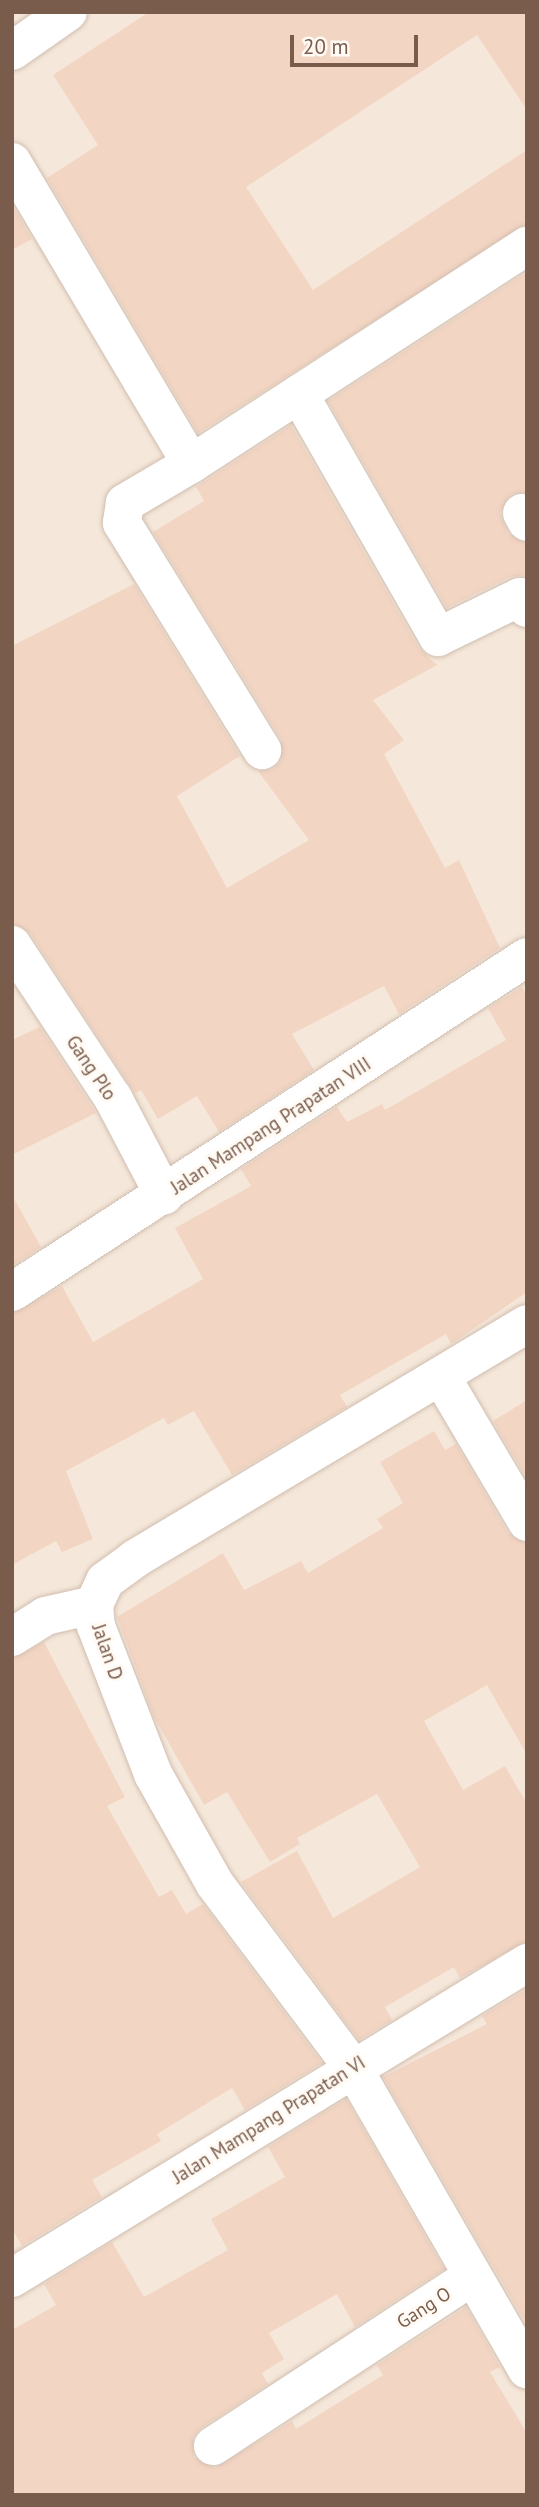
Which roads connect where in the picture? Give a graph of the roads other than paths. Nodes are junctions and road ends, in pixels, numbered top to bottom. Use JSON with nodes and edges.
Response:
{"nodes":[{"id":1,"x":68,"y":12,"type":"edge"},
{"id":2,"x":12,"y":51,"type":"edge"},
{"id":3,"x":12,"y":162,"type":"edge"},
{"id":4,"x":527,"y":246,"type":"edge"},
{"id":5,"x":299,"y":394,"type":"junction"},
{"id":6,"x":191,"y":464,"type":"junction"},
{"id":7,"x":524,"y":599,"type":"edge"},
{"id":8,"x":261,"y":750,"type":"dead end"},
{"id":9,"x":12,"y":945,"type":"edge"},
{"id":10,"x":527,"y":957,"type":"edge"},
{"id":11,"x":164,"y":1195,"type":"junction"},
{"id":12,"x":12,"y":1292,"type":"edge"},
{"id":13,"x":527,"y":1324,"type":"edge"},
{"id":14,"x":442,"y":1378,"type":"junction"},
{"id":15,"x":527,"y":1522,"type":"edge"},
{"id":16,"x":94,"y":1605,"type":"junction"},
{"id":17,"x":12,"y":1636,"type":"edge"},
{"id":18,"x":527,"y":1963,"type":"edge"},
{"id":19,"x":353,"y":2068,"type":"junction"},
{"id":20,"x":12,"y":2278,"type":"edge"},
{"id":21,"x":470,"y":2278,"type":"junction"},
{"id":22,"x":527,"y":2369,"type":"edge"},
{"id":23,"x":213,"y":2446,"type":"dead end"}],
"edges":[{"from":1,"to":2,"type":"street"},
{"from":3,"to":6,"type":"street"},
{"from":4,"to":5,"type":"street"},
{"from":5,"to":6,"type":"street"},
{"from":5,"to":7,"type":"street"},
{"from":6,"to":8,"type":"street"},
{"from":9,"to":11,"type":"street","name":"Gang Plo"},
{"from":10,"to":11,"type":"street","name":"Jalan Mampang Prapatan VIII"},
{"from":11,"to":12,"type":"street","name":"Jalan Mampang Prapatan VIII"},
{"from":13,"to":14,"type":"street","name":"Jalan D"},
{"from":14,"to":15,"type":"street"},
{"from":14,"to":16,"type":"street","name":"Jalan D"},
{"from":16,"to":17,"type":"street"},
{"from":16,"to":19,"type":"street","name":"Jalan D"},
{"from":18,"to":19,"type":"street","name":"Jalan Mampang Prapatan VI"},
{"from":19,"to":20,"type":"street","name":"Jalan Mampang Prapatan VI"},
{"from":19,"to":21,"type":"street","name":"Gang O"},
{"from":21,"to":22,"type":"street"},
{"from":21,"to":23,"type":"street","name":"Gang O"}]}
